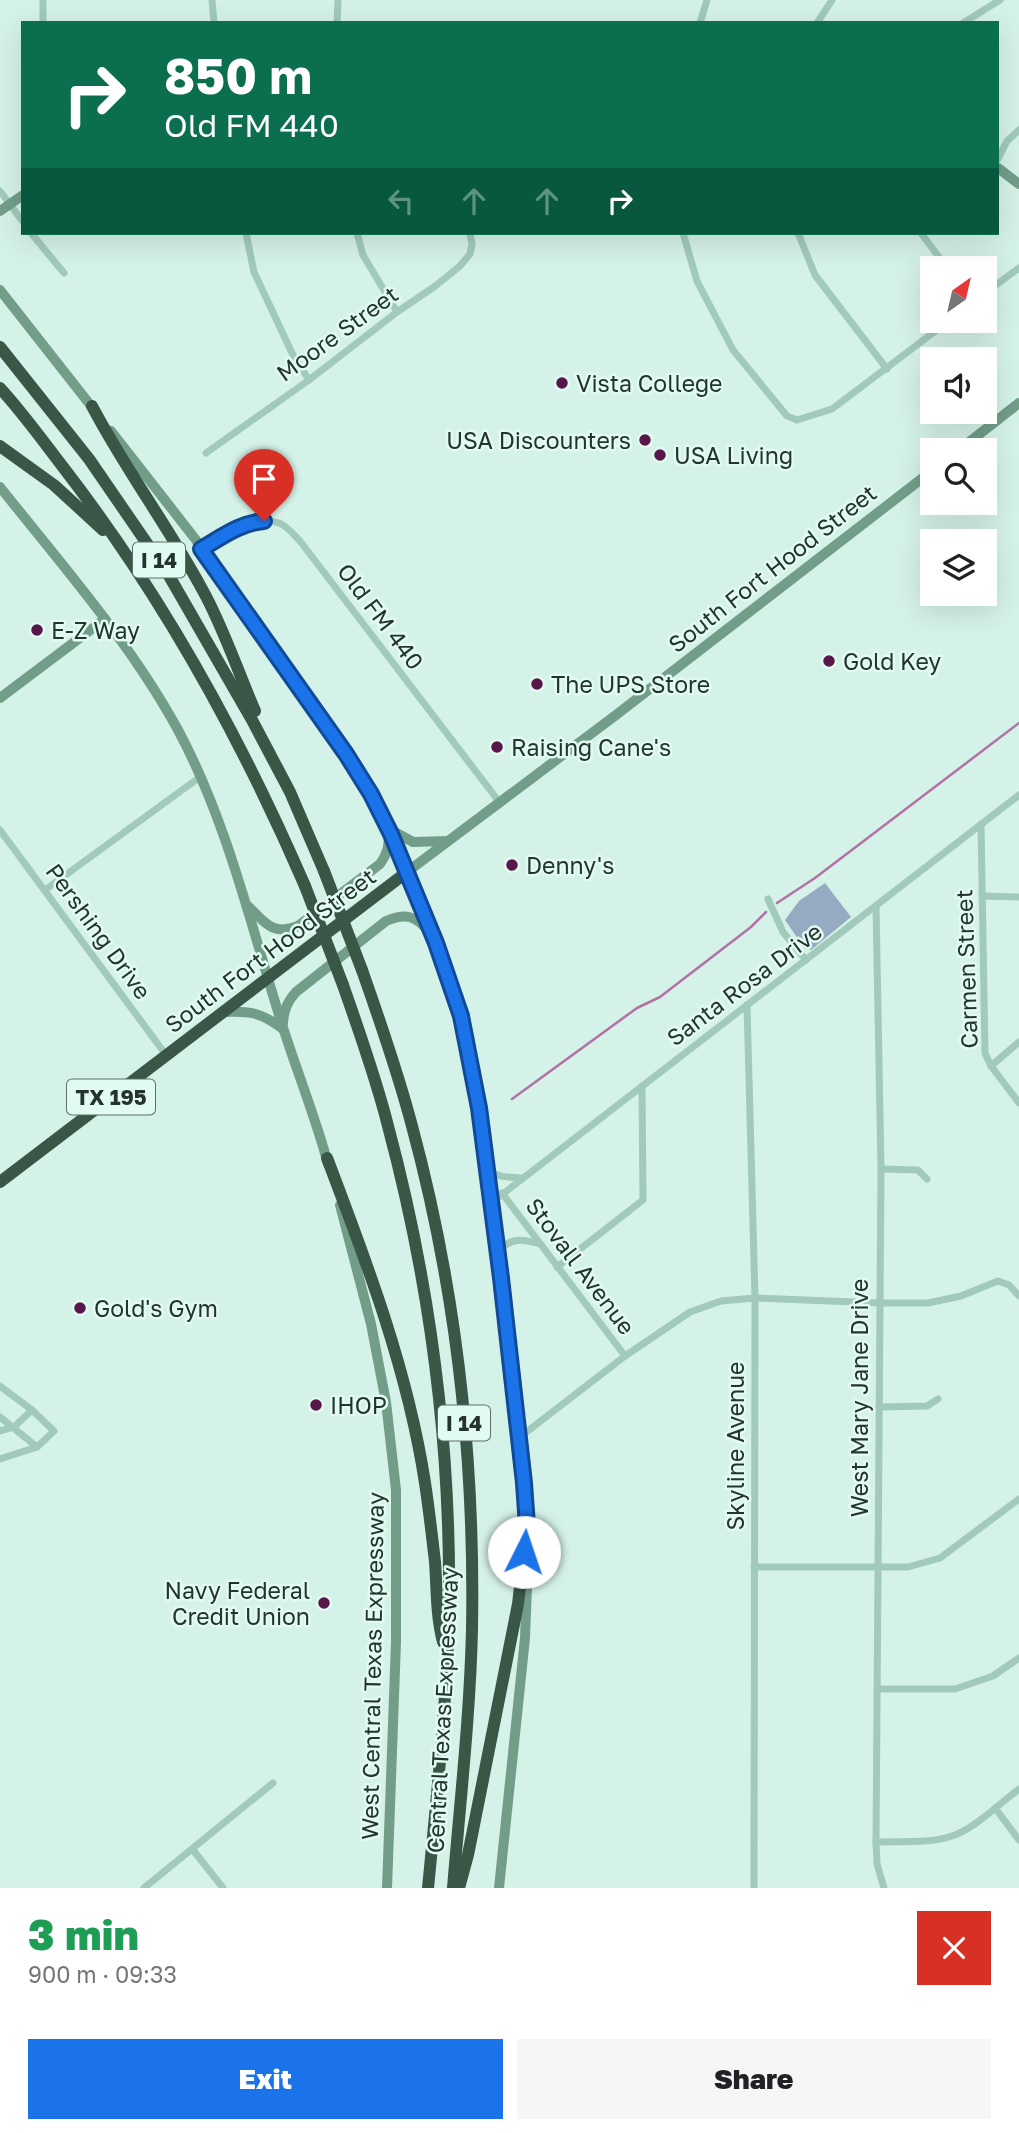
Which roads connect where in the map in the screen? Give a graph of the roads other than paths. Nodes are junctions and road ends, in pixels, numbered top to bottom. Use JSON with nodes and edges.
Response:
{"nodes":[{"id":1,"x":44,"y":0,"type":"edge"},
{"id":2,"x":212,"y":0,"type":"edge"},
{"id":3,"x":338,"y":0,"type":"edge"},
{"id":4,"x":707,"y":0,"type":"edge"},
{"id":5,"x":832,"y":0,"type":"edge"},
{"id":6,"x":1000,"y":0,"type":"edge"},
{"id":7,"x":43,"y":21,"type":"edge"},
{"id":8,"x":214,"y":21,"type":"edge"},
{"id":9,"x":337,"y":21,"type":"edge"},
{"id":10,"x":701,"y":21,"type":"edge"},
{"id":11,"x":818,"y":21,"type":"edge"},
{"id":12,"x":966,"y":21,"type":"edge"},
{"id":13,"x":1019,"y":130,"type":"edge"},
{"id":14,"x":999,"y":157,"type":"edge"},
{"id":15,"x":999,"y":169,"type":"edge"},
{"id":16,"x":1019,"y":184,"type":"edge"},
{"id":17,"x":0,"y":191,"type":"edge"},
{"id":18,"x":21,"y":195,"type":"edge"},
{"id":19,"x":4,"y":208,"type":"edge"},
{"id":20,"x":21,"y":221,"type":"edge"},
{"id":21,"x":33,"y":235,"type":"edge"},
{"id":22,"x":246,"y":235,"type":"edge"},
{"id":23,"x":358,"y":235,"type":"edge"},
{"id":24,"x":470,"y":235,"type":"edge"},
{"id":25,"x":683,"y":235,"type":"edge"},
{"id":26,"x":799,"y":235,"type":"edge"},
{"id":27,"x":922,"y":235,"type":"edge"},
{"id":28,"x":938,"y":256,"type":"edge"},
{"id":29,"x":1019,"y":268,"type":"edge"},
{"id":30,"x":64,"y":273,"type":"dead end"},
{"id":31,"x":998,"y":283,"type":"edge"},
{"id":32,"x":0,"y":290,"type":"edge"},
{"id":33,"x":397,"y":312,"type":"junction"},
{"id":34,"x":933,"y":333,"type":"edge"},
{"id":35,"x":0,"y":347,"type":"edge"},
{"id":36,"x":887,"y":369,"type":"junction"},
{"id":37,"x":309,"y":380,"type":"junction"},
{"id":38,"x":0,"y":388,"type":"edge"},
{"id":39,"x":1019,"y":403,"type":"edge"},
{"id":40,"x":92,"y":406,"type":"junction"},
{"id":41,"x":974,"y":438,"type":"edge"},
{"id":42,"x":0,"y":446,"type":"edge"},
{"id":43,"x":206,"y":453,"type":"dead end"},
{"id":44,"x":920,"y":480,"type":"edge"},
{"id":45,"x":0,"y":487,"type":"edge"},
{"id":46,"x":120,"y":544,"type":"junction"},
{"id":47,"x":201,"y":549,"type":"junction"},
{"id":48,"x":104,"y":619,"type":"junction"},
{"id":49,"x":0,"y":698,"type":"edge"},
{"id":50,"x":200,"y":777,"type":"junction"},
{"id":51,"x":290,"y":792,"type":"junction"},
{"id":52,"x":1019,"y":795,"type":"edge"},
{"id":53,"x":500,"y":803,"type":"junction"},
{"id":54,"x":981,"y":824,"type":"junction"},
{"id":55,"x":388,"y":829,"type":"junction"},
{"id":56,"x":0,"y":830,"type":"edge"},
{"id":57,"x":448,"y":841,"type":"junction"},
{"id":58,"x":407,"y":872,"type":"junction"},
{"id":59,"x":45,"y":890,"type":"junction"},
{"id":60,"x":982,"y":896,"type":"junction"},
{"id":61,"x":1019,"y":897,"type":"edge"},
{"id":62,"x":768,"y":899,"type":"dead end"},
{"id":63,"x":245,"y":903,"type":"junction"},
{"id":64,"x":876,"y":906,"type":"junction"},
{"id":65,"x":436,"y":943,"type":"junction"},
{"id":66,"x":806,"y":960,"type":"junction"},
{"id":67,"x":267,"y":978,"type":"junction"},
{"id":68,"x":747,"y":1004,"type":"junction"},
{"id":69,"x":223,"y":1012,"type":"junction"},
{"id":70,"x":283,"y":1030,"type":"junction"},
{"id":71,"x":1019,"y":1042,"type":"edge"},
{"id":72,"x":166,"y":1055,"type":"junction"},
{"id":73,"x":991,"y":1066,"type":"junction"},
{"id":74,"x":642,"y":1086,"type":"junction"},
{"id":75,"x":1019,"y":1103,"type":"edge"},
{"id":76,"x":327,"y":1158,"type":"junction"},
{"id":77,"x":487,"y":1169,"type":"junction"},
{"id":78,"x":881,"y":1169,"type":"junction"},
{"id":79,"x":522,"y":1178,"type":"junction"},
{"id":80,"x":927,"y":1179,"type":"dead end"},
{"id":81,"x":0,"y":1182,"type":"edge"},
{"id":82,"x":502,"y":1193,"type":"junction"},
{"id":83,"x":491,"y":1203,"type":"junction"},
{"id":84,"x":540,"y":1244,"type":"junction"},
{"id":85,"x":498,"y":1252,"type":"junction"},
{"id":86,"x":557,"y":1267,"type":"junction"},
{"id":87,"x":1019,"y":1296,"type":"edge"},
{"id":88,"x":755,"y":1298,"type":"junction"},
{"id":89,"x":879,"y":1303,"type":"junction"},
{"id":90,"x":625,"y":1356,"type":"junction"},
{"id":91,"x":0,"y":1386,"type":"edge"},
{"id":92,"x":938,"y":1399,"type":"dead end"},
{"id":93,"x":879,"y":1407,"type":"junction"},
{"id":94,"x":32,"y":1410,"type":"junction"},
{"id":95,"x":0,"y":1417,"type":"edge"},
{"id":96,"x":13,"y":1427,"type":"junction"},
{"id":97,"x":0,"y":1431,"type":"edge"},
{"id":98,"x":520,"y":1437,"type":"junction"},
{"id":99,"x":37,"y":1447,"type":"junction"},
{"id":100,"x":0,"y":1459,"type":"edge"},
{"id":101,"x":1019,"y":1499,"type":"edge"},
{"id":102,"x":527,"y":1526,"type":"junction"},
{"id":103,"x":754,"y":1567,"type":"junction"},
{"id":104,"x":877,"y":1567,"type":"junction"},
{"id":105,"x":447,"y":1658,"type":"junction"},
{"id":106,"x":1019,"y":1658,"type":"edge"},
{"id":107,"x":877,"y":1689,"type":"junction"},
{"id":108,"x":273,"y":1783,"type":"dead end"},
{"id":109,"x":1019,"y":1789,"type":"edge"},
{"id":110,"x":995,"y":1808,"type":"junction"},
{"id":111,"x":1019,"y":1840,"type":"edge"},
{"id":112,"x":876,"y":1842,"type":"junction"},
{"id":113,"x":193,"y":1850,"type":"junction"},
{"id":114,"x":144,"y":1888,"type":"edge"},
{"id":115,"x":223,"y":1888,"type":"edge"},
{"id":116,"x":387,"y":1888,"type":"edge"},
{"id":117,"x":428,"y":1888,"type":"edge"},
{"id":118,"x":453,"y":1888,"type":"edge"},
{"id":119,"x":459,"y":1888,"type":"edge"},
{"id":120,"x":499,"y":1888,"type":"edge"},
{"id":121,"x":754,"y":1888,"type":"edge"},
{"id":122,"x":884,"y":1888,"type":"edge"}],
"edges":[{"from":1,"to":7,"type":"street"},
{"from":2,"to":8,"type":"street"},
{"from":3,"to":9,"type":"street"},
{"from":4,"to":10,"type":"street"},
{"from":5,"to":11,"type":"street"},
{"from":6,"to":12,"type":"street"},
{"from":13,"to":14,"type":"street"},
{"from":15,"to":16,"type":"main road"},
{"from":17,"to":19,"type":"street"},
{"from":18,"to":19,"type":"main road"},
{"from":19,"to":20,"type":"street"},
{"from":21,"to":30,"type":"street"},
{"from":22,"to":37,"type":"street"},
{"from":23,"to":33,"type":"street"},
{"from":24,"to":33,"type":"street","name":"Moore Street"},
{"from":25,"to":36,"type":"street"},
{"from":26,"to":36,"type":"street"},
{"from":27,"to":28,"type":"street"},
{"from":29,"to":31,"type":"street"},
{"from":32,"to":40,"type":"main road"},
{"from":33,"to":37,"type":"street","name":"Moore Street"},
{"from":34,"to":36,"type":"street"},
{"from":35,"to":51,"type":"highway","name":"Central Texas Expressway","number":"I 14"},
{"from":37,"to":43,"type":"street","name":"Moore Street"},
{"from":38,"to":46,"type":"highway","name":"Central Texas Expressway","number":"I 14"},
{"from":39,"to":41,"type":"main road"},
{"from":40,"to":47,"type":"main road"},
{"from":40,"to":51,"type":"highway"},
{"from":42,"to":46,"type":"highway"},
{"from":44,"to":53,"type":"main road","name":"South Fort Hood Street","number":"TX 195"},
{"from":45,"to":48,"type":"main road","name":"West Central Texas Expressway"},
{"from":46,"to":105,"type":"highway","name":"Central Texas Expressway","number":"I 14","bridge":true},
{"from":47,"to":53,"type":"street","name":"Old FM 440"},
{"from":47,"to":55,"type":"main road"},
{"from":48,"to":49,"type":"main road"},
{"from":48,"to":50,"type":"main road","name":"West Central Texas Expressway"},
{"from":50,"to":59,"type":"street"},
{"from":50,"to":63,"type":"main road","name":"West Central Texas Expressway"},
{"from":51,"to":118,"type":"highway","name":"Central Texas Expressway","number":"I 14","bridge":true},
{"from":52,"to":54,"type":"street","name":"Santa Rosa Drive"},
{"from":53,"to":57,"type":"main road","name":"South Fort Hood Street","number":"TX 195"},
{"from":54,"to":60,"type":"street","name":"Carmen Street"},
{"from":54,"to":64,"type":"street","name":"Santa Rosa Drive"},
{"from":55,"to":57,"type":"main road"},
{"from":55,"to":58,"type":"main road"},
{"from":55,"to":63,"type":"main road"},
{"from":56,"to":59,"type":"street","name":"Pershing Drive"},
{"from":57,"to":58,"type":"main road","name":"South Fort Hood Street","number":"TX 195"},
{"from":58,"to":65,"type":"main road"},
{"from":58,"to":67,"type":"highway","name":"South Fort Hood Street","number":"TX 195"},
{"from":59,"to":72,"type":"street","name":"Pershing Drive"},
{"from":60,"to":61,"type":"street"},
{"from":60,"to":73,"type":"street","name":"Carmen Street"},
{"from":62,"to":66,"type":"street"},
{"from":63,"to":67,"type":"main road","name":"West Central Texas Expressway"},
{"from":64,"to":66,"type":"street","name":"Santa Rosa Drive"},
{"from":64,"to":78,"type":"street","name":"West Mary Jane Drive"},
{"from":65,"to":70,"type":"main road"},
{"from":65,"to":77,"type":"main road"},
{"from":66,"to":68,"type":"street","name":"Santa Rosa Drive"},
{"from":67,"to":69,"type":"highway","name":"South Fort Hood Street","number":"TX 195"},
{"from":67,"to":70,"type":"main road","name":"West Central Texas Expressway"},
{"from":68,"to":74,"type":"street","name":"Santa Rosa Drive"},
{"from":68,"to":88,"type":"street","name":"Skyline Avenue"},
{"from":69,"to":70,"type":"main road"},
{"from":69,"to":72,"type":"highway","name":"South Fort Hood Street","number":"TX 195"},
{"from":70,"to":76,"type":"main road","name":"West Central Texas Expressway"},
{"from":71,"to":73,"type":"street"},
{"from":72,"to":81,"type":"highway","name":"South Fort Hood Street","number":"TX 195"},
{"from":73,"to":75,"type":"street","name":"Carmen Street"},
{"from":74,"to":79,"type":"street","name":"Santa Rosa Drive"},
{"from":74,"to":86,"type":"street"},
{"from":76,"to":105,"type":"highway"},
{"from":76,"to":116,"type":"main road","name":"West Central Texas Expressway"},
{"from":77,"to":79,"type":"street"},
{"from":77,"to":83,"type":"main road"},
{"from":78,"to":80,"type":"street"},
{"from":78,"to":89,"type":"street","name":"West Mary Jane Drive"},
{"from":79,"to":82,"type":"street","name":"Santa Rosa Drive"},
{"from":82,"to":83,"type":"street","name":"Santa Rosa Drive"},
{"from":82,"to":84,"type":"street","name":"Stovall Avenue"},
{"from":83,"to":85,"type":"main road"},
{"from":84,"to":85,"type":"street"},
{"from":84,"to":86,"type":"street","name":"Stovall Avenue"},
{"from":85,"to":98,"type":"main road"},
{"from":86,"to":90,"type":"street","name":"Stovall Avenue"},
{"from":87,"to":89,"type":"street"},
{"from":88,"to":89,"type":"street"},
{"from":88,"to":90,"type":"street"},
{"from":88,"to":103,"type":"street","name":"Skyline Avenue"},
{"from":89,"to":93,"type":"street","name":"West Mary Jane Drive"},
{"from":90,"to":98,"type":"street","name":"Stovall Avenue"},
{"from":91,"to":94,"type":"street"},
{"from":92,"to":93,"type":"street"},
{"from":93,"to":104,"type":"street","name":"West Mary Jane Drive"},
{"from":94,"to":96,"type":"street"},
{"from":94,"to":99,"type":"street"},
{"from":95,"to":96,"type":"street"},
{"from":96,"to":97,"type":"street"},
{"from":96,"to":99,"type":"street"},
{"from":98,"to":102,"type":"main road"},
{"from":99,"to":100,"type":"street"},
{"from":101,"to":104,"type":"street"},
{"from":102,"to":119,"type":"highway"},
{"from":102,"to":120,"type":"main road"},
{"from":103,"to":104,"type":"street"},
{"from":103,"to":121,"type":"street","name":"Skyline Avenue"},
{"from":104,"to":107,"type":"street","name":"West Mary Jane Drive"},
{"from":105,"to":117,"type":"highway","name":"Central Texas Expressway","number":"I 14"},
{"from":106,"to":107,"type":"street"},
{"from":107,"to":112,"type":"street","name":"West Mary Jane Drive"},
{"from":108,"to":113,"type":"street"},
{"from":109,"to":110,"type":"street"},
{"from":110,"to":111,"type":"street"},
{"from":110,"to":112,"type":"street"},
{"from":112,"to":122,"type":"street","name":"West Mary Jane Drive"},
{"from":113,"to":114,"type":"street"},
{"from":113,"to":115,"type":"street"}]}
